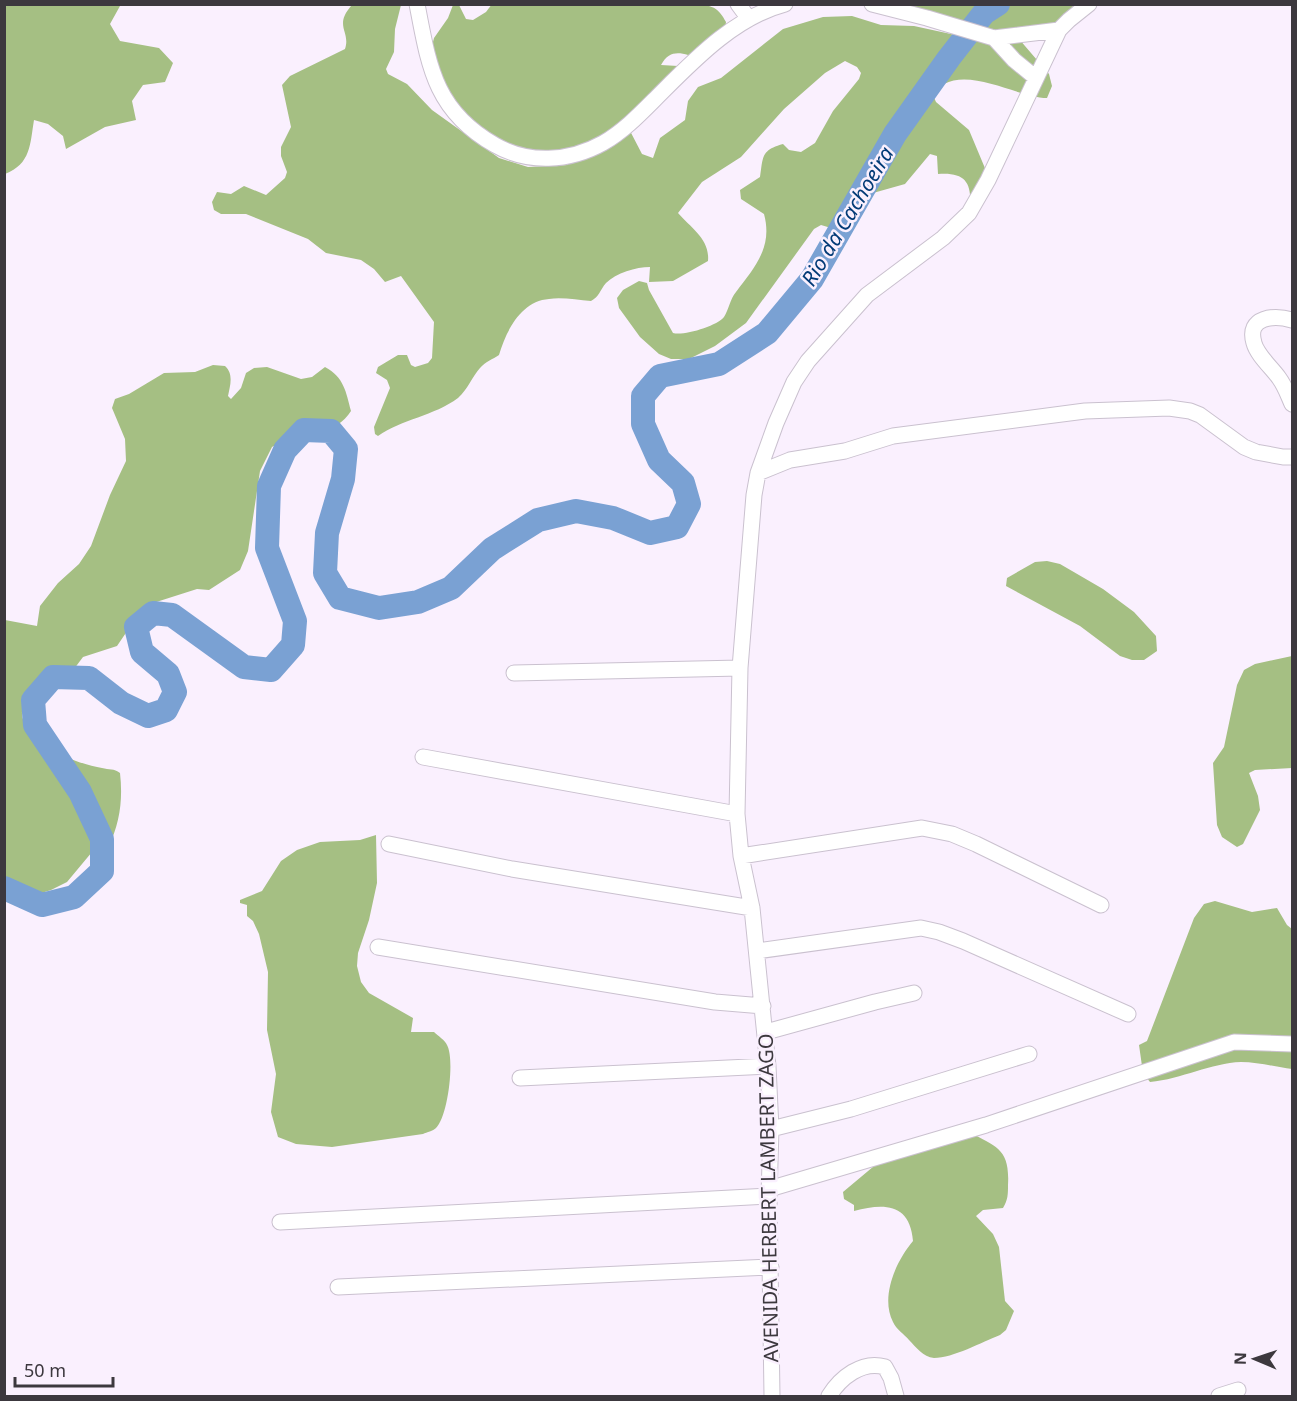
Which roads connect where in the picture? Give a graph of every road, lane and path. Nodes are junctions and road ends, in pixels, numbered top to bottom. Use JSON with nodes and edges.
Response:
{"nodes":[{"id":1,"x":417,"y":4,"type":"edge"},
{"id":2,"x":738,"y":4,"type":"edge"},
{"id":3,"x":785,"y":4,"type":"edge"},
{"id":4,"x":872,"y":4,"type":"edge"},
{"id":5,"x":1089,"y":4,"type":"edge"},
{"id":6,"x":749,"y":18,"type":"junction"},
{"id":7,"x":1059,"y":30,"type":"junction"},
{"id":8,"x":988,"y":36,"type":"junction"},
{"id":9,"x":1036,"y":78,"type":"junction"},
{"id":10,"x":1293,"y":320,"type":"edge"},
{"id":11,"x":1293,"y":404,"type":"edge"},
{"id":12,"x":1293,"y":457,"type":"edge"},
{"id":13,"x":758,"y":473,"type":"junction"},
{"id":14,"x":740,"y":668,"type":"junction"},
{"id":15,"x":514,"y":673,"type":"dead end"},
{"id":16,"x":423,"y":757,"type":"dead end"},
{"id":17,"x":737,"y":814,"type":"junction"},
{"id":18,"x":389,"y":844,"type":"dead end"},
{"id":19,"x":741,"y":856,"type":"junction"},
{"id":20,"x":1101,"y":905,"type":"dead end"},
{"id":21,"x":752,"y":908,"type":"junction"},
{"id":22,"x":378,"y":946,"type":"dead end"},
{"id":23,"x":756,"y":951,"type":"junction"},
{"id":24,"x":914,"y":993,"type":"dead end"},
{"id":25,"x":763,"y":1006,"type":"junction"},
{"id":26,"x":1128,"y":1014,"type":"dead end"},
{"id":27,"x":766,"y":1032,"type":"junction"},
{"id":28,"x":1293,"y":1044,"type":"edge"},
{"id":29,"x":1029,"y":1054,"type":"dead end"},
{"id":30,"x":768,"y":1066,"type":"junction"},
{"id":31,"x":520,"y":1078,"type":"dead end"},
{"id":32,"x":771,"y":1129,"type":"junction"},
{"id":33,"x":769,"y":1192,"type":"junction"},
{"id":34,"x":280,"y":1222,"type":"dead end"},
{"id":35,"x":771,"y":1268,"type":"junction"},
{"id":36,"x":338,"y":1287,"type":"dead end"},
{"id":37,"x":1238,"y":1390,"type":"dead end"},
{"id":38,"x":772,"y":1396,"type":"edge"},
{"id":39,"x":829,"y":1396,"type":"edge"},
{"id":40,"x":896,"y":1396,"type":"edge"},
{"id":41,"x":1219,"y":1396,"type":"edge"}],
"edges":[{"from":1,"to":6,"type":"street"},
{"from":2,"to":6,"type":"street"},
{"from":3,"to":6,"type":"street"},
{"from":4,"to":8,"type":"street"},
{"from":5,"to":7,"type":"street","name":"AVENIDA HERBERT LAMBERT ZAGO"},
{"from":7,"to":8,"type":"street"},
{"from":7,"to":9,"type":"street","name":"AVENIDA HERBERT LAMBERT ZAGO"},
{"from":8,"to":9,"type":"street"},
{"from":9,"to":13,"type":"street","name":"AVENIDA HERBERT LAMBERT ZAGO"},
{"from":10,"to":11,"type":"street"},
{"from":12,"to":13,"type":"street"},
{"from":13,"to":14,"type":"street","name":"AVENIDA HERBERT LAMBERT ZAGO"},
{"from":14,"to":15,"type":"street"},
{"from":14,"to":17,"type":"street","name":"AVENIDA HERBERT LAMBERT ZAGO"},
{"from":16,"to":17,"type":"street"},
{"from":17,"to":19,"type":"street","name":"AVENIDA HERBERT LAMBERT ZAGO"},
{"from":18,"to":21,"type":"street"},
{"from":19,"to":20,"type":"street"},
{"from":19,"to":21,"type":"street","name":"AVENIDA HERBERT LAMBERT ZAGO"},
{"from":21,"to":23,"type":"street","name":"AVENIDA HERBERT LAMBERT ZAGO"},
{"from":22,"to":25,"type":"street"},
{"from":23,"to":25,"type":"street","name":"AVENIDA HERBERT LAMBERT ZAGO"},
{"from":23,"to":26,"type":"street"},
{"from":24,"to":27,"type":"street"},
{"from":25,"to":27,"type":"street","name":"AVENIDA HERBERT LAMBERT ZAGO"},
{"from":27,"to":30,"type":"street","name":"AVENIDA HERBERT LAMBERT ZAGO"},
{"from":28,"to":33,"type":"street"},
{"from":29,"to":32,"type":"street"},
{"from":30,"to":31,"type":"street"},
{"from":30,"to":32,"type":"street","name":"AVENIDA HERBERT LAMBERT ZAGO"},
{"from":32,"to":33,"type":"street","name":"AVENIDA HERBERT LAMBERT ZAGO"},
{"from":33,"to":34,"type":"street"},
{"from":33,"to":35,"type":"street","name":"AVENIDA HERBERT LAMBERT ZAGO"},
{"from":35,"to":36,"type":"street"},
{"from":35,"to":38,"type":"street","name":"AVENIDA HERBERT LAMBERT ZAGO"},
{"from":37,"to":41,"type":"street"},
{"from":39,"to":40,"type":"street"}]}
